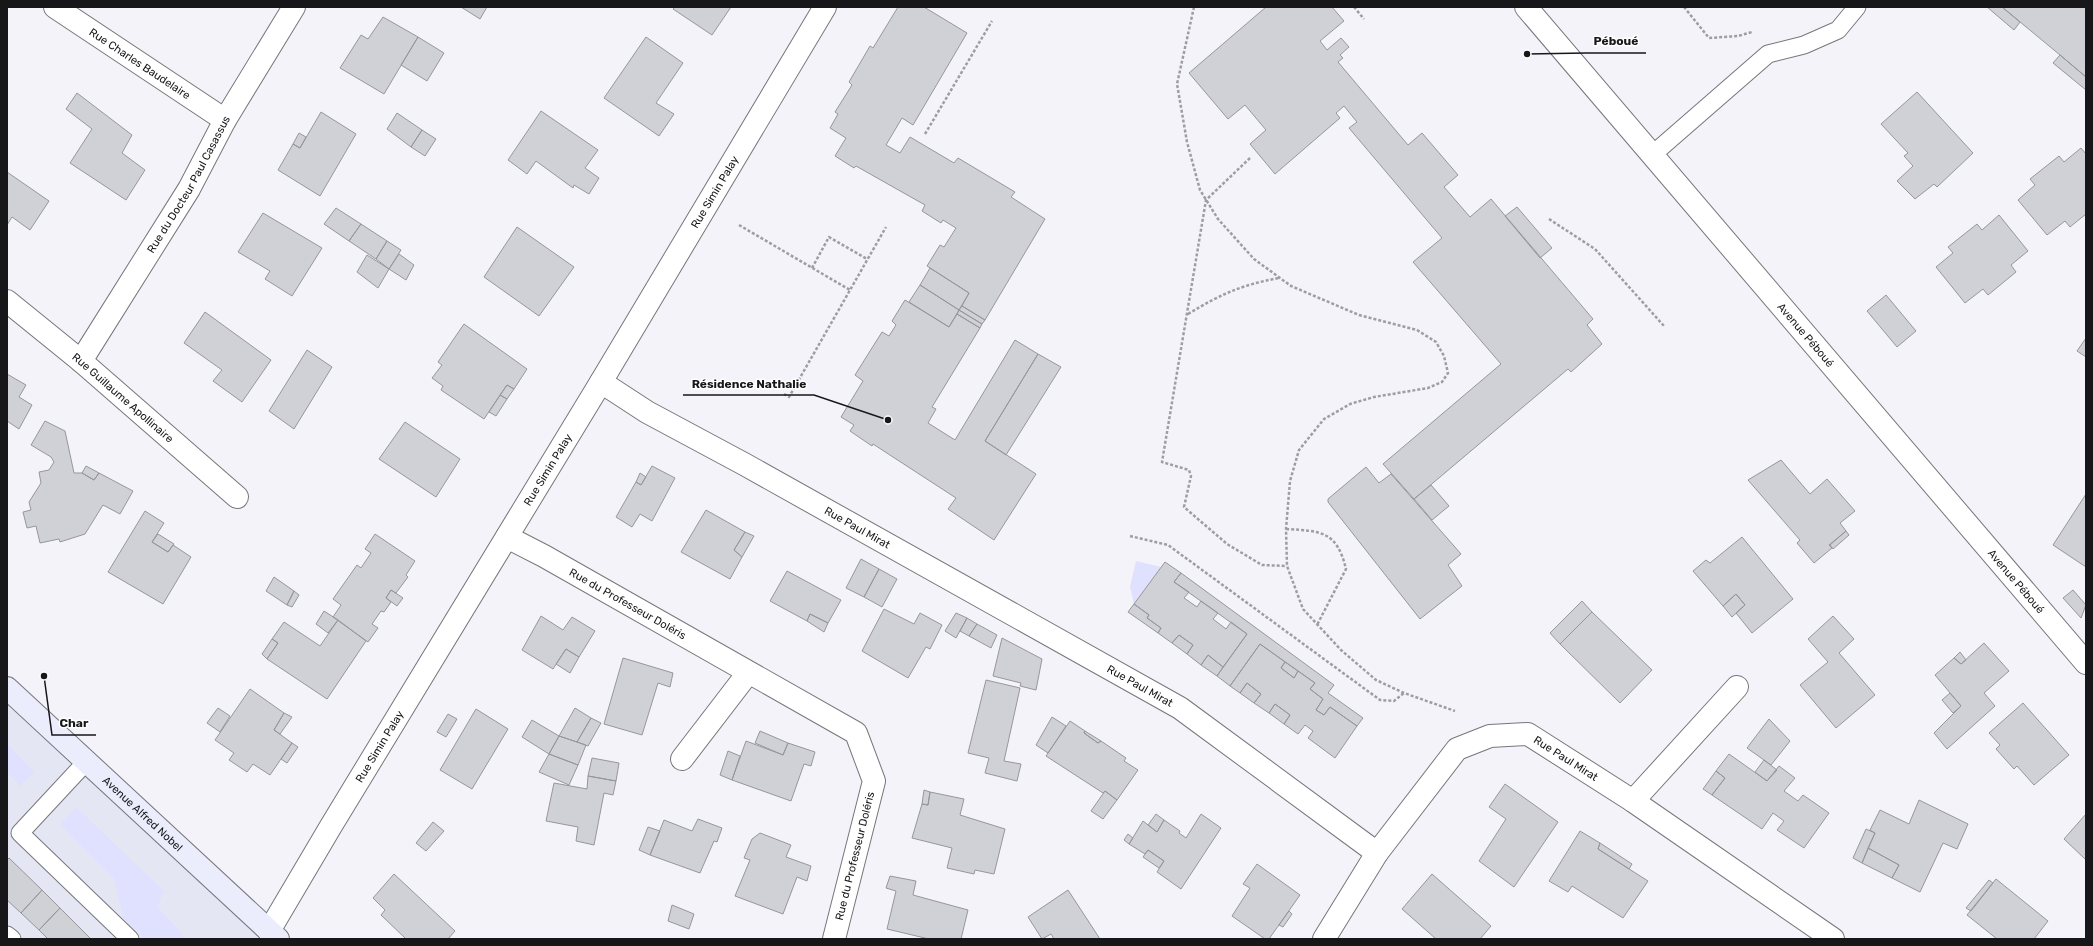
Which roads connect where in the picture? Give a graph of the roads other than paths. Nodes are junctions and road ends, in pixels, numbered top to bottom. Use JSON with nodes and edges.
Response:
{"nodes":[{"id":1,"x":55,"y":7,"type":"edge"},
{"id":2,"x":294,"y":7,"type":"edge"},
{"id":3,"x":825,"y":7,"type":"edge"},
{"id":4,"x":1526,"y":7,"type":"edge"},
{"id":5,"x":1858,"y":7,"type":"edge"},
{"id":6,"x":225,"y":120,"type":"junction"},
{"id":7,"x":1652,"y":155,"type":"junction"},
{"id":8,"x":7,"y":301,"type":"edge"},
{"id":9,"x":81,"y":361,"type":"junction"},
{"id":10,"x":601,"y":382,"type":"junction"},
{"id":11,"x":237,"y":497,"type":"dead end"},
{"id":12,"x":507,"y":537,"type":"junction"},
{"id":13,"x":2086,"y":662,"type":"edge"},
{"id":14,"x":748,"y":673,"type":"junction"},
{"id":15,"x":1737,"y":687,"type":"dead end"},
{"id":16,"x":7,"y":688,"type":"edge"},
{"id":17,"x":682,"y":759,"type":"dead end"},
{"id":18,"x":86,"y":762,"type":"junction"},
{"id":19,"x":1633,"y":801,"type":"junction"},
{"id":20,"x":1376,"y":854,"type":"junction"},
{"id":21,"x":7,"y":935,"type":"edge"},
{"id":22,"x":270,"y":936,"type":"edge"},
{"id":23,"x":1327,"y":938,"type":"edge"},
{"id":24,"x":12,"y":939,"type":"edge"},
{"id":25,"x":130,"y":939,"type":"edge"},
{"id":26,"x":834,"y":939,"type":"edge"},
{"id":27,"x":1833,"y":939,"type":"edge"}],
"edges":[{"from":1,"to":6,"type":"street","name":"Rue Charles Baudelaire"},
{"from":2,"to":6,"type":"street","name":"Rue du Docteur Paul Casassus"},
{"from":3,"to":10,"type":"street","name":"Rue Simin Palay"},
{"from":4,"to":7,"type":"street","name":"Avenue Péboué"},
{"from":5,"to":7,"type":"lane"},
{"from":6,"to":9,"type":"street","name":"Rue du Docteur Paul Casassus"},
{"from":7,"to":13,"type":"street","name":"Avenue Péboué"},
{"from":8,"to":9,"type":"street","name":"Rue Guillaume Apollinaire"},
{"from":9,"to":11,"type":"street","name":"Rue Guillaume Apollinaire"},
{"from":10,"to":12,"type":"street","name":"Rue Simin Palay"},
{"from":10,"to":20,"type":"street","name":"Rue Paul Mirat"},
{"from":12,"to":14,"type":"street","name":"Rue du Professeur Doléris"},
{"from":12,"to":22,"type":"street","name":"Rue Simin Palay"},
{"from":14,"to":17,"type":"street"},
{"from":14,"to":26,"type":"street","name":"Rue du Professeur Doléris"},
{"from":15,"to":19,"type":"street"},
{"from":16,"to":18,"type":"main road","name":"Avenue Alfred Nobel"},
{"from":18,"to":22,"type":"main road","name":"Avenue Alfred Nobel"},
{"from":18,"to":25,"type":"lane"},
{"from":19,"to":20,"type":"street","name":"Rue Paul Mirat"},
{"from":19,"to":27,"type":"street","name":"Rue Paul Mirat"},
{"from":20,"to":23,"type":"street"},
{"from":21,"to":24,"type":"lane"}]}
